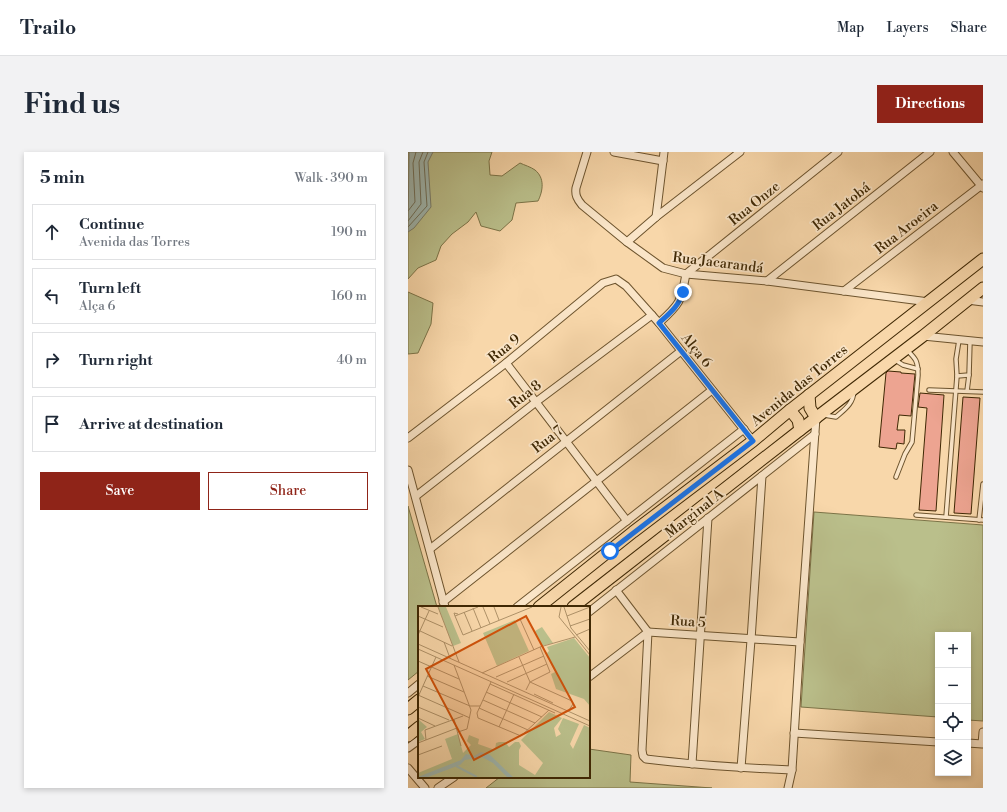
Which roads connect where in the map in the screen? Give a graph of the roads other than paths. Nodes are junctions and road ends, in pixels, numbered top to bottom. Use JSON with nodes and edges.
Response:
{"nodes":[{"id":1,"x":587,"y":152,"type":"edge"},
{"id":2,"x":614,"y":152,"type":"edge"},
{"id":3,"x":664,"y":152,"type":"edge"},
{"id":4,"x":740,"y":152,"type":"edge"},
{"id":5,"x":838,"y":152,"type":"edge"},
{"id":6,"x":930,"y":152,"type":"edge"},
{"id":7,"x":953,"y":152,"type":"edge"},
{"id":8,"x":663,"y":161,"type":"junction"},
{"id":9,"x":982,"y":186,"type":"edge"},
{"id":10,"x":656,"y":217,"type":"junction"},
{"id":11,"x":627,"y":242,"type":"junction"},
{"id":12,"x":983,"y":259,"type":"edge"},
{"id":13,"x":686,"y":274,"type":"junction"},
{"id":14,"x":616,"y":279,"type":"joint"},
{"id":15,"x":767,"y":281,"type":"junction"},
{"id":16,"x":982,"y":289,"type":"edge"},
{"id":17,"x":844,"y":291,"type":"junction"},
{"id":18,"x":967,"y":300,"type":"junction"},
{"id":19,"x":929,"y":302,"type":"junction"},
{"id":20,"x":983,"y":302,"type":"edge"},
{"id":21,"x":652,"y":315,"type":"junction"},
{"id":22,"x":659,"y":323,"type":"junction"},
{"id":23,"x":923,"y":336,"type":"junction"},
{"id":24,"x":959,"y":340,"type":"junction"},
{"id":25,"x":970,"y":341,"type":"junction"},
{"id":26,"x":983,"y":342,"type":"edge"},
{"id":27,"x":906,"y":349,"type":"junction"},
{"id":28,"x":681,"y":350,"type":"junction"},
{"id":29,"x":893,"y":359,"type":"junction"},
{"id":30,"x":506,"y":363,"type":"junction"},
{"id":31,"x":918,"y":369,"type":"junction"},
{"id":32,"x":969,"y":375,"type":"junction"},
{"id":33,"x":957,"y":376,"type":"junction"},
{"id":34,"x":712,"y":390,"type":"junction"},
{"id":35,"x":929,"y":390,"type":"dead end"},
{"id":36,"x":956,"y":391,"type":"junction"},
{"id":37,"x":967,"y":391,"type":"junction"},
{"id":38,"x":983,"y":392,"type":"edge"},
{"id":39,"x":809,"y":394,"type":"junction"},
{"id":40,"x":536,"y":402,"type":"junction"},
{"id":41,"x":790,"y":410,"type":"junction"},
{"id":42,"x":818,"y":416,"type":"junction"},
{"id":43,"x":744,"y":429,"type":"junction"},
{"id":44,"x":800,"y":430,"type":"junction"},
{"id":45,"x":816,"y":434,"type":"junction"},
{"id":46,"x":408,"y":438,"type":"edge"},
{"id":47,"x":566,"y":441,"type":"junction"},
{"id":48,"x":753,"y":441,"type":"junction"},
{"id":49,"x":408,"y":470,"type":"edge"},
{"id":50,"x":762,"y":476,"type":"junction"},
{"id":51,"x":896,"y":477,"type":"dead end"},
{"id":52,"x":597,"y":481,"type":"junction"},
{"id":53,"x":983,"y":484,"type":"edge"},
{"id":54,"x":416,"y":496,"type":"junction"},
{"id":55,"x":916,"y":516,"type":"dead end"},
{"id":56,"x":946,"y":517,"type":"junction"},
{"id":57,"x":708,"y":518,"type":"junction"},
{"id":58,"x":628,"y":520,"type":"junction"},
{"id":59,"x":981,"y":520,"type":"edge"},
{"id":60,"x":430,"y":549,"type":"junction"},
{"id":61,"x":616,"y":590,"type":"junction"},
{"id":62,"x":444,"y":604,"type":"edge"},
{"id":63,"x":518,"y":606,"type":"edge"},
{"id":64,"x":540,"y":606,"type":"edge"},
{"id":65,"x":574,"y":606,"type":"edge"},
{"id":66,"x":590,"y":611,"type":"edge"},
{"id":67,"x":648,"y":632,"type":"junction"},
{"id":68,"x":700,"y":635,"type":"junction"},
{"id":69,"x":751,"y":640,"type":"junction"},
{"id":70,"x":800,"y":642,"type":"junction"},
{"id":71,"x":590,"y":676,"type":"edge"},
{"id":72,"x":418,"y":685,"type":"edge"},
{"id":73,"x":408,"y":693,"type":"edge"},
{"id":74,"x":418,"y":701,"type":"edge"},
{"id":75,"x":408,"y":709,"type":"edge"},
{"id":76,"x":418,"y":728,"type":"edge"},
{"id":77,"x":983,"y":732,"type":"edge"},
{"id":78,"x":794,"y":733,"type":"junction"},
{"id":79,"x":408,"y":736,"type":"edge"},
{"id":80,"x":418,"y":741,"type":"edge"},
{"id":81,"x":935,"y":742,"type":"edge"},
{"id":82,"x":971,"y":743,"type":"edge"},
{"id":83,"x":408,"y":748,"type":"edge"},
{"id":84,"x":692,"y":764,"type":"junction"},
{"id":85,"x":408,"y":768,"type":"edge"},
{"id":86,"x":741,"y":768,"type":"junction"},
{"id":87,"x":792,"y":770,"type":"junction"},
{"id":88,"x":452,"y":778,"type":"edge"},
{"id":89,"x":439,"y":787,"type":"edge"},
{"id":90,"x":425,"y":788,"type":"edge"},
{"id":91,"x":788,"y":788,"type":"edge"}],
"edges":[{"from":1,"to":11,"type":"street","name":"Rua Jacarandá"},
{"from":2,"to":8,"type":"street"},
{"from":3,"to":8,"type":"street"},
{"from":4,"to":10,"type":"street"},
{"from":5,"to":13,"type":"street","name":"Rua Onze"},
{"from":6,"to":15,"type":"street","name":"Rua Jatobá"},
{"from":7,"to":9,"type":"street"},
{"from":8,"to":10,"type":"street"},
{"from":9,"to":17,"type":"street","name":"Rua Aroeira"},
{"from":10,"to":11,"type":"street"},
{"from":11,"to":13,"type":"street","name":"Rua Jacarandá"},
{"from":12,"to":19,"type":"main road","name":"Avenida das Torres"},
{"from":13,"to":15,"type":"street","name":"Rua Jacarandá"},
{"from":13,"to":22,"type":"street"},
{"from":14,"to":21,"type":"street","name":"Alça 6"},
{"from":14,"to":30,"type":"street","name":"Rua 9"},
{"from":15,"to":17,"type":"street","name":"Rua Jacarandá"},
{"from":16,"to":18,"type":"main road"},
{"from":17,"to":19,"type":"street","name":"Rua Jacarandá"},
{"from":18,"to":20,"type":"street"},
{"from":18,"to":23,"type":"main road"},
{"from":19,"to":39,"type":"main road","name":"Avenida das Torres"},
{"from":21,"to":22,"type":"street","name":"Alça 6"},
{"from":21,"to":40,"type":"street","name":"Rua 8"},
{"from":22,"to":28,"type":"street","name":"Alça 6"},
{"from":23,"to":24,"type":"street"},
{"from":23,"to":27,"type":"main road"},
{"from":24,"to":25,"type":"street"},
{"from":24,"to":33,"type":"lane"},
{"from":25,"to":26,"type":"street"},
{"from":25,"to":32,"type":"lane"},
{"from":27,"to":29,"type":"main road"},
{"from":27,"to":31,"type":"lane"},
{"from":28,"to":34,"type":"street","name":"Alça 6"},
{"from":28,"to":47,"type":"street","name":"Rua 7"},
{"from":29,"to":31,"type":"lane"},
{"from":29,"to":42,"type":"main road"},
{"from":30,"to":40,"type":"street"},
{"from":30,"to":46,"type":"street","name":"Rua 9"},
{"from":31,"to":51,"type":"lane"},
{"from":32,"to":33,"type":"lane"},
{"from":32,"to":37,"type":"lane"},
{"from":33,"to":36,"type":"lane"},
{"from":34,"to":43,"type":"street","name":"Alça 6"},
{"from":34,"to":52,"type":"street"},
{"from":35,"to":36,"type":"lane"},
{"from":36,"to":37,"type":"lane"},
{"from":36,"to":56,"type":"lane"},
{"from":37,"to":38,"type":"lane"},
{"from":39,"to":41,"type":"main road","name":"Avenida das Torres"},
{"from":39,"to":42,"type":"main road"},
{"from":40,"to":47,"type":"street"},
{"from":40,"to":54,"type":"street","name":"Rua 8"},
{"from":41,"to":44,"type":"main road"},
{"from":41,"to":48,"type":"main road","name":"Avenida das Torres"},
{"from":42,"to":44,"type":"main road"},
{"from":42,"to":45,"type":"street"},
{"from":43,"to":48,"type":"street","name":"Alça 6"},
{"from":43,"to":58,"type":"street"},
{"from":44,"to":65,"type":"main road"},
{"from":45,"to":50,"type":"street","name":"Marginal A"},
{"from":45,"to":70,"type":"street"},
{"from":47,"to":52,"type":"street"},
{"from":47,"to":60,"type":"street","name":"Rua 7"},
{"from":48,"to":64,"type":"main road","name":"Avenida das Torres"},
{"from":49,"to":54,"type":"street"},
{"from":50,"to":57,"type":"street","name":"Marginal A"},
{"from":50,"to":69,"type":"street"},
{"from":52,"to":58,"type":"street"},
{"from":52,"to":62,"type":"street"},
{"from":53,"to":59,"type":"lane"},
{"from":54,"to":60,"type":"street"},
{"from":55,"to":56,"type":"lane"},
{"from":56,"to":59,"type":"lane"},
{"from":57,"to":61,"type":"street","name":"Marginal A"},
{"from":57,"to":68,"type":"street"},
{"from":58,"to":63,"type":"street"},
{"from":60,"to":62,"type":"street"},
{"from":61,"to":66,"type":"street","name":"Marginal A"},
{"from":61,"to":67,"type":"street"},
{"from":67,"to":68,"type":"street","name":"Rua 5"},
{"from":67,"to":71,"type":"street"},
{"from":67,"to":84,"type":"street"},
{"from":68,"to":69,"type":"street","name":"Rua 5"},
{"from":68,"to":84,"type":"street"},
{"from":69,"to":70,"type":"street","name":"Rua 5"},
{"from":69,"to":86,"type":"street"},
{"from":70,"to":78,"type":"street"},
{"from":72,"to":73,"type":"street"},
{"from":74,"to":75,"type":"main road"},
{"from":76,"to":79,"type":"main road"},
{"from":77,"to":82,"type":"street"},
{"from":78,"to":81,"type":"street"},
{"from":78,"to":87,"type":"street"},
{"from":80,"to":83,"type":"street"},
{"from":84,"to":86,"type":"street"},
{"from":85,"to":90,"type":"street"},
{"from":86,"to":87,"type":"street"},
{"from":87,"to":91,"type":"street"},
{"from":88,"to":89,"type":"street"}]}
